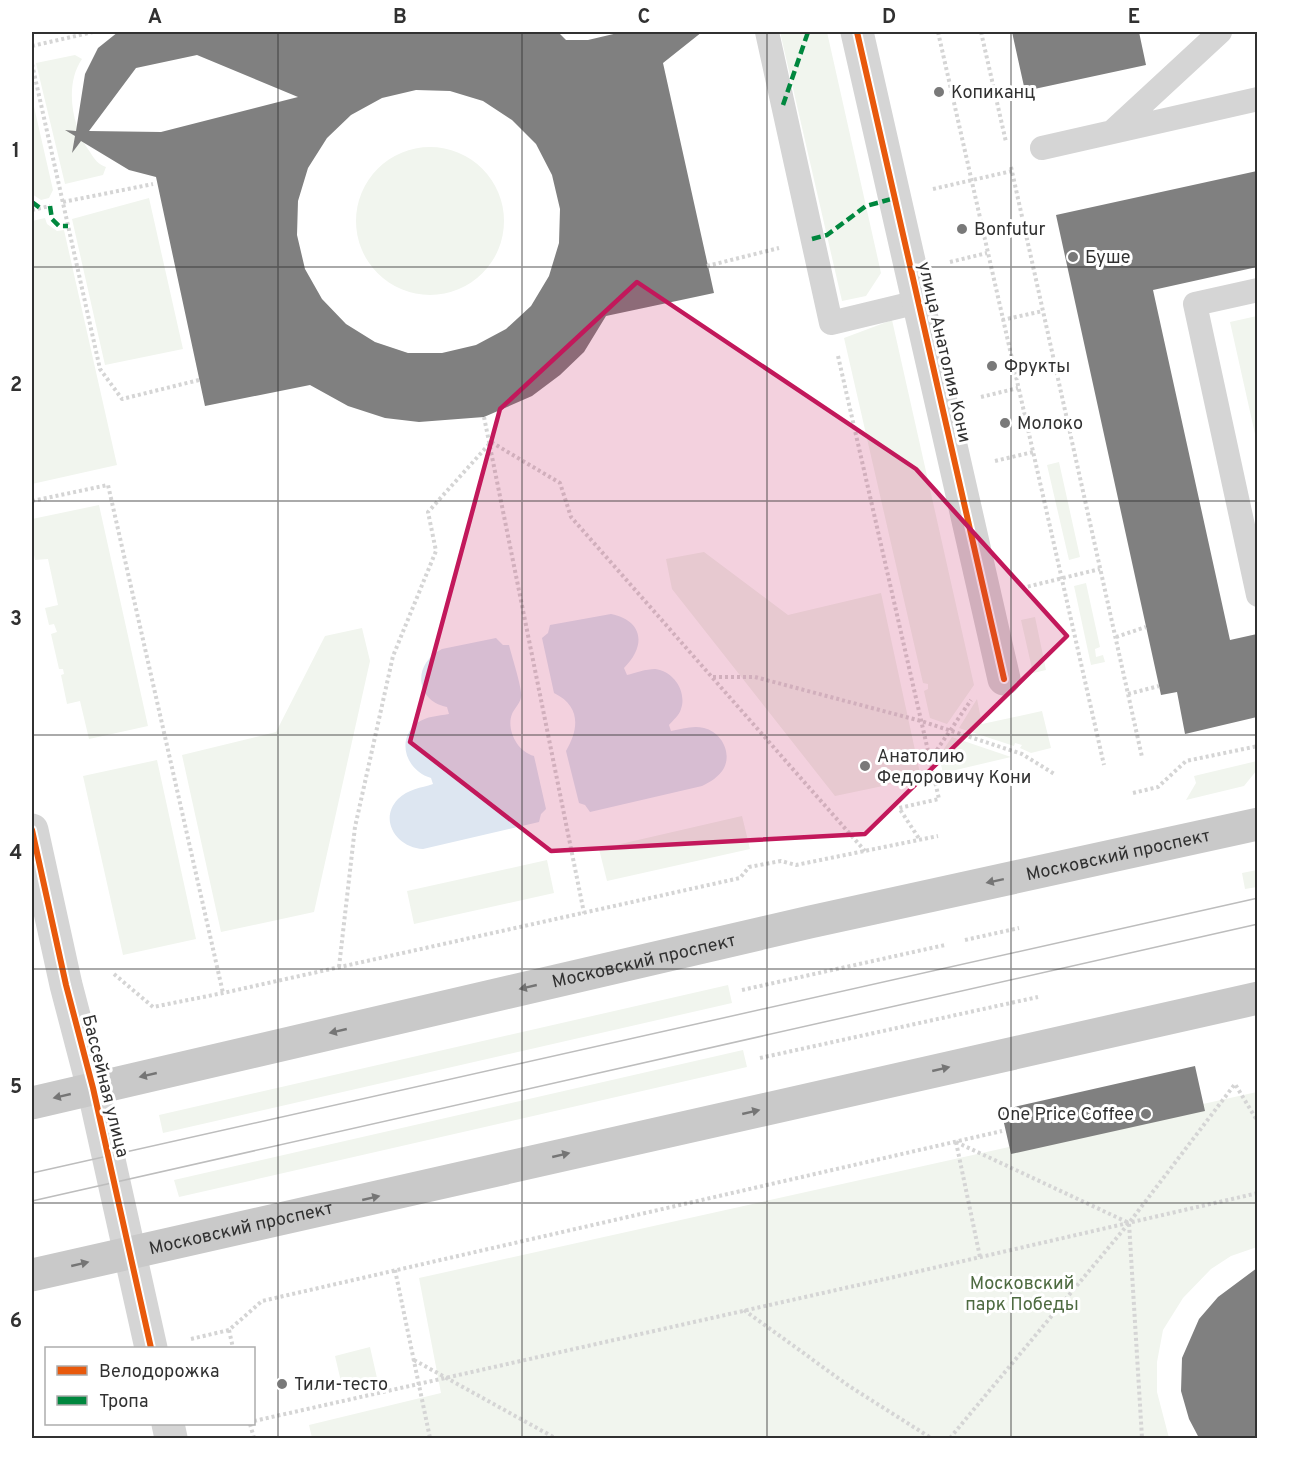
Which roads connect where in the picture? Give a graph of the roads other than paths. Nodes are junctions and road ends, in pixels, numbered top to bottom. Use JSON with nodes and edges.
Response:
{"nodes":[{"id":1,"x":767,"y":32,"type":"edge"},
{"id":2,"x":857,"y":32,"type":"edge"},
{"id":3,"x":1220,"y":32,"type":"edge"},
{"id":4,"x":1257,"y":99,"type":"edge"},
{"id":5,"x":1112,"y":132,"type":"junction"},
{"id":6,"x":1042,"y":148,"type":"dead end"},
{"id":7,"x":1257,"y":290,"type":"edge"},
{"id":8,"x":918,"y":302,"type":"junction"},
{"id":9,"x":1257,"y":595,"type":"edge"},
{"id":10,"x":1004,"y":680,"type":"road end"},
{"id":11,"x":1257,"y":824,"type":"edge"},
{"id":12,"x":32,"y":830,"type":"edge"},
{"id":13,"x":1257,"y":998,"type":"edge"},
{"id":14,"x":93,"y":1088,"type":"junction"},
{"id":15,"x":32,"y":1103,"type":"edge"},
{"id":16,"x":129,"y":1253,"type":"junction"},
{"id":17,"x":32,"y":1275,"type":"edge"},
{"id":18,"x":151,"y":1347,"type":"edge"}],
"edges":[{"from":1,"to":8,"type":"lane"},
{"from":2,"to":8,"type":"street","name":"улица Анатолия Кони"},
{"from":3,"to":5,"type":"lane"},
{"from":4,"to":5,"type":"lane"},
{"from":5,"to":6,"type":"lane"},
{"from":7,"to":9,"type":"lane"},
{"from":8,"to":10,"type":"street","name":"улица Анатолия Кони"},
{"from":11,"to":14,"type":"main road","name":"Московский проспект","one_way":true},
{"from":12,"to":14,"type":"street","name":"Бассейная улица"},
{"from":16,"to":13,"type":"main road","name":"Московский проспект","one_way":true},
{"from":14,"to":15,"type":"main road","name":"Московский проспект","one_way":true},
{"from":14,"to":16,"type":"street","name":"Бассейная улица"},
{"from":17,"to":16,"type":"main road","name":"Московский проспект","one_way":true},
{"from":16,"to":18,"type":"street","name":"Бассейная улица"}]}
